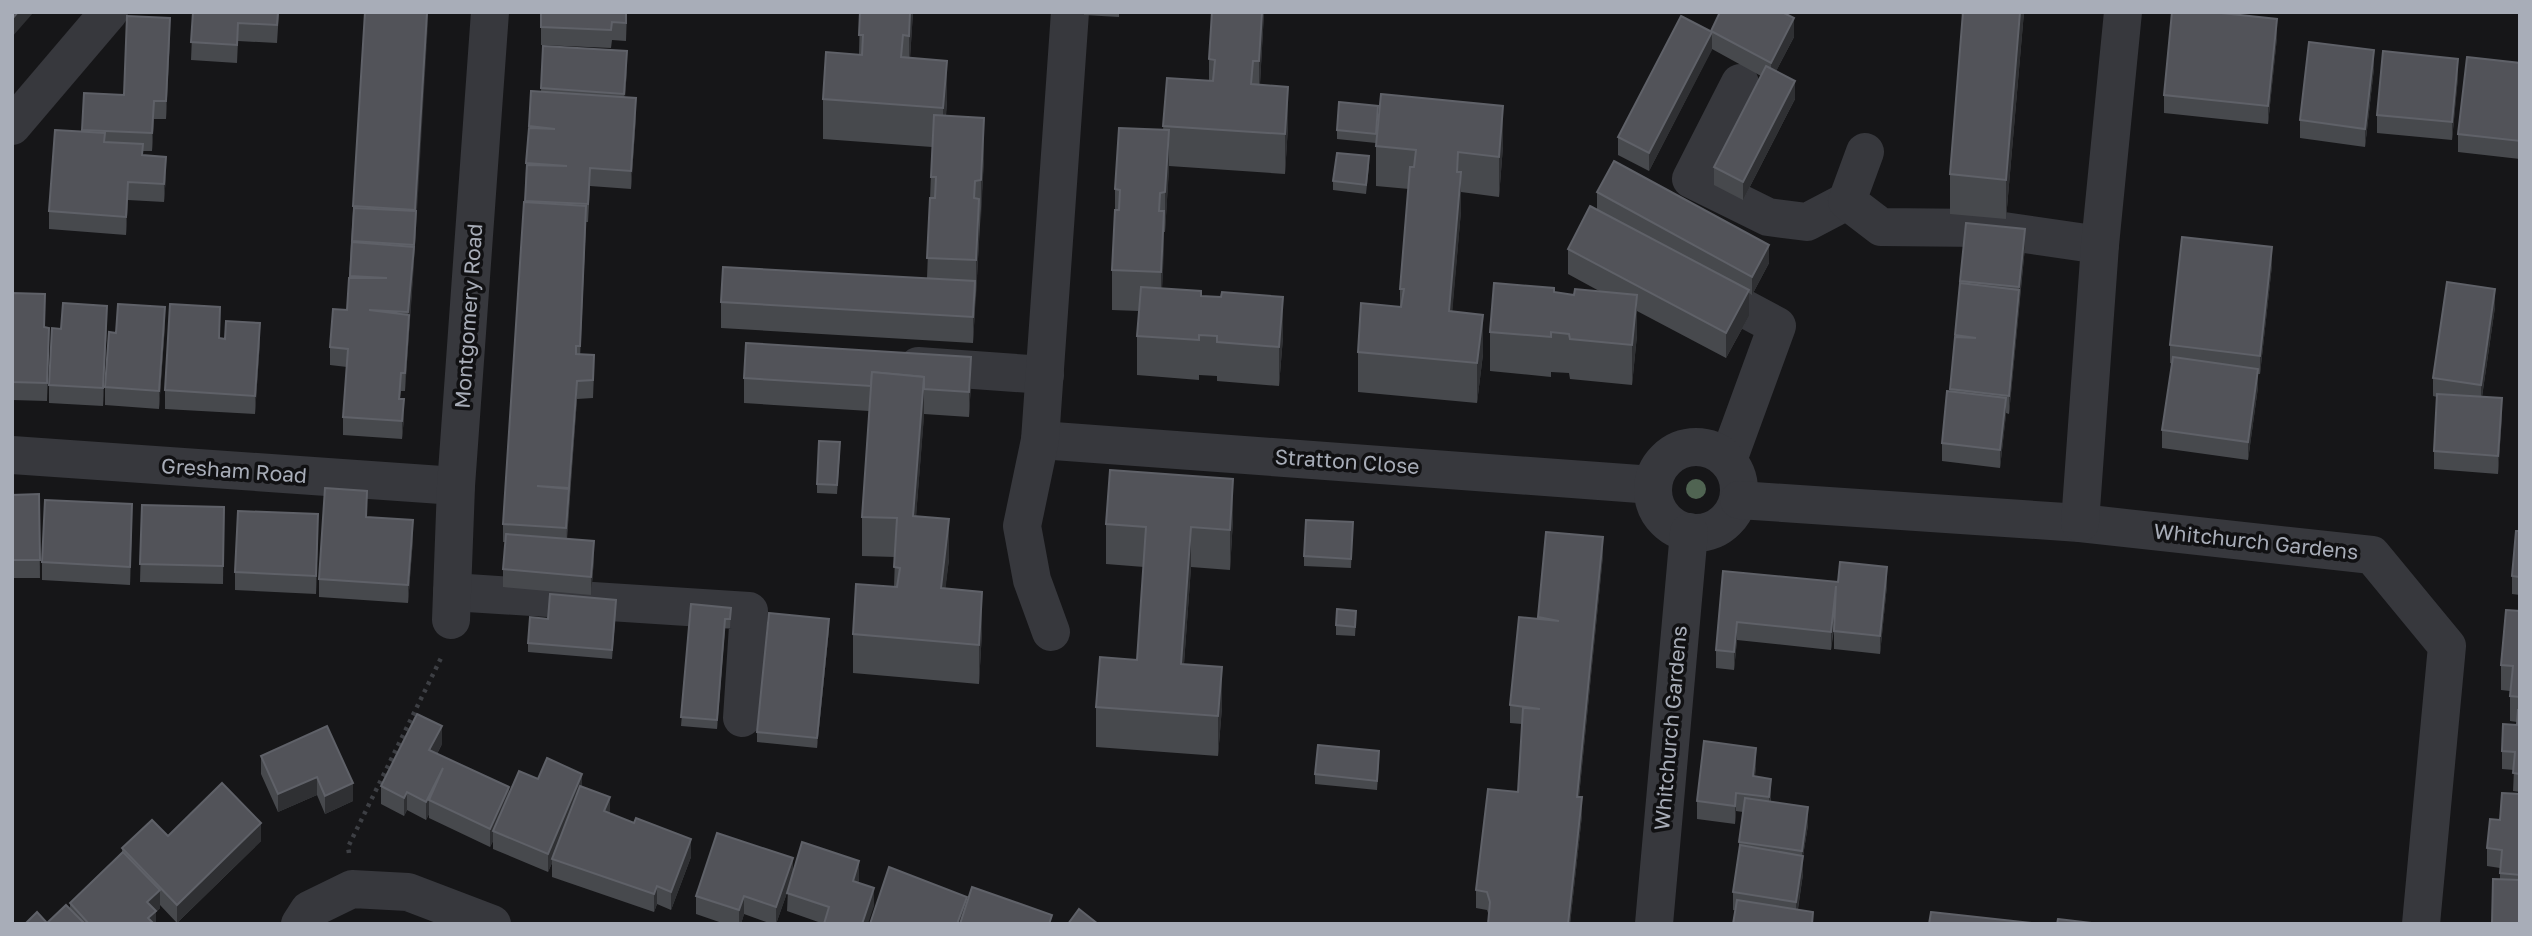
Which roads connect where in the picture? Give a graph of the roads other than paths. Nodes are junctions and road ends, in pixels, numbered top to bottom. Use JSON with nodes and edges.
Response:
{"nodes":[{"id":1,"x":109,"y":12,"type":"edge"},
{"id":2,"x":490,"y":12,"type":"edge"},
{"id":3,"x":1070,"y":12,"type":"edge"},
{"id":4,"x":2123,"y":12,"type":"edge"},
{"id":5,"x":1740,"y":83,"type":"dead end"},
{"id":6,"x":12,"y":126,"type":"edge"},
{"id":7,"x":1865,"y":152,"type":"dead end"},
{"id":8,"x":1847,"y":201,"type":"junction"},
{"id":9,"x":2100,"y":245,"type":"junction"},
{"id":10,"x":1671,"y":269,"type":"edge"},
{"id":11,"x":883,"y":363,"type":"edge"},
{"id":12,"x":1045,"y":375,"type":"junction"},
{"id":13,"x":1040,"y":440,"type":"junction"},
{"id":14,"x":12,"y":456,"type":"edge"},
{"id":15,"x":1728,"y":460,"type":"junction"},
{"id":16,"x":1653,"y":485,"type":"junction"},
{"id":17,"x":456,"y":486,"type":"junction"},
{"id":18,"x":1738,"y":499,"type":"junction"},
{"id":19,"x":2080,"y":523,"type":"junction"},
{"id":20,"x":1689,"y":532,"type":"junction"},
{"id":21,"x":1051,"y":632,"type":"dead end"},
{"id":22,"x":742,"y":718,"type":"dead end"},
{"id":23,"x":300,"y":924,"type":"edge"},
{"id":24,"x":492,"y":924,"type":"edge"},
{"id":25,"x":1654,"y":924,"type":"edge"},
{"id":26,"x":2421,"y":924,"type":"edge"}],
"edges":[{"from":1,"to":6,"type":"street"},
{"from":2,"to":17,"type":"street","name":"Montgomery Road"},
{"from":3,"to":12,"type":"street"},
{"from":4,"to":9,"type":"street"},
{"from":5,"to":8,"type":"street"},
{"from":7,"to":8,"type":"street"},
{"from":8,"to":9,"type":"street"},
{"from":9,"to":19,"type":"street"},
{"from":10,"to":15,"type":"street"},
{"from":11,"to":12,"type":"street"},
{"from":12,"to":13,"type":"street"},
{"from":13,"to":16,"type":"street","name":"Stratton Close"},
{"from":13,"to":21,"type":"street"},
{"from":14,"to":17,"type":"street","name":"Gresham Road"},
{"from":15,"to":16,"type":"street"},
{"from":15,"to":18,"type":"street"},
{"from":16,"to":20,"type":"street"},
{"from":17,"to":22,"type":"street","name":"Montgomery Road"},
{"from":18,"to":19,"type":"street","name":"Whitchurch Gardens"},
{"from":18,"to":20,"type":"street"},
{"from":19,"to":26,"type":"street","name":"Whitchurch Gardens"},
{"from":20,"to":25,"type":"street","name":"Whitchurch Gardens"},
{"from":23,"to":24,"type":"street"}]}
